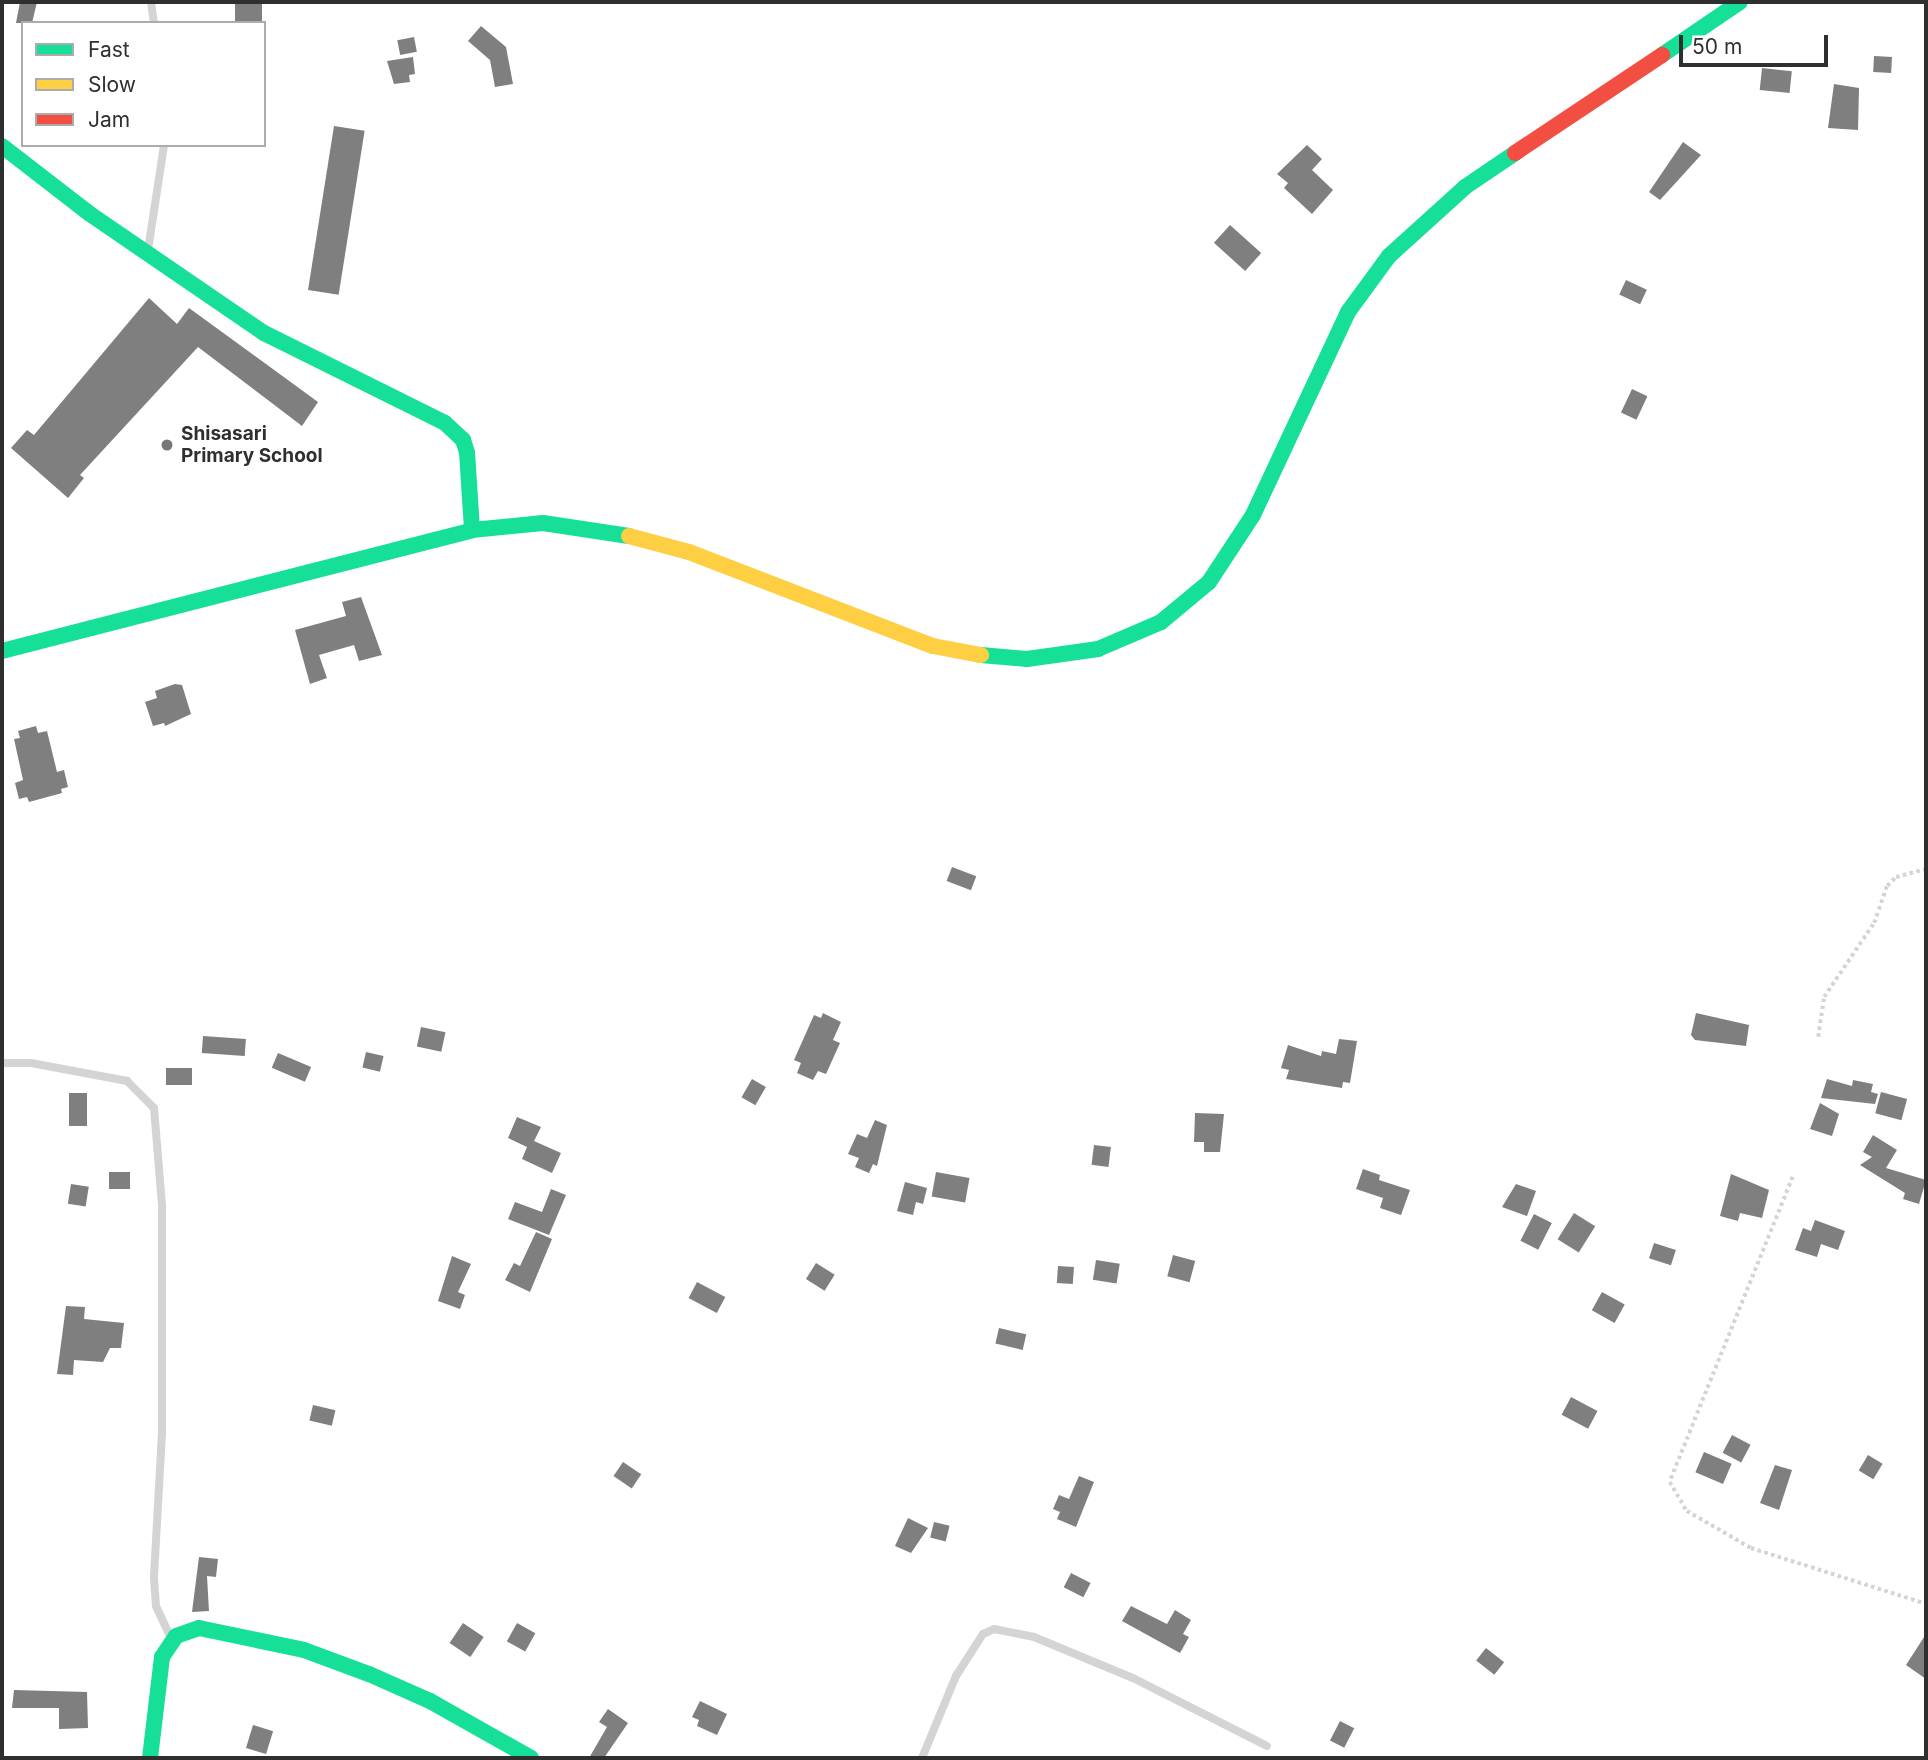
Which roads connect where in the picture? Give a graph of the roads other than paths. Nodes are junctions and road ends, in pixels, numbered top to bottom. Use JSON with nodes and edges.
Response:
{"nodes":[{"id":1,"x":150,"y":2,"type":"edge"},
{"id":2,"x":1740,"y":2,"type":"edge"},
{"id":3,"x":154,"y":21,"type":"edge"},
{"id":4,"x":2,"y":146,"type":"edge"},
{"id":5,"x":164,"y":147,"type":"edge"},
{"id":6,"x":148,"y":253,"type":"junction"},
{"id":7,"x":472,"y":530,"type":"junction"},
{"id":8,"x":2,"y":651,"type":"edge"},
{"id":9,"x":2,"y":1063,"type":"edge"},
{"id":10,"x":173,"y":1640,"type":"junction"},
{"id":11,"x":1267,"y":1746,"type":"dead end"},
{"id":12,"x":150,"y":1758,"type":"edge"},
{"id":13,"x":531,"y":1758,"type":"edge"},
{"id":14,"x":922,"y":1758,"type":"edge"}],
"edges":[{"from":1,"to":3,"type":"lane"},
{"from":2,"to":7,"type":"street"},
{"from":4,"to":6,"type":"street"},
{"from":5,"to":6,"type":"lane"},
{"from":6,"to":7,"type":"street"},
{"from":7,"to":8,"type":"street"},
{"from":9,"to":10,"type":"lane"},
{"from":10,"to":12,"type":"street"},
{"from":10,"to":13,"type":"street"},
{"from":11,"to":14,"type":"lane"}]}
